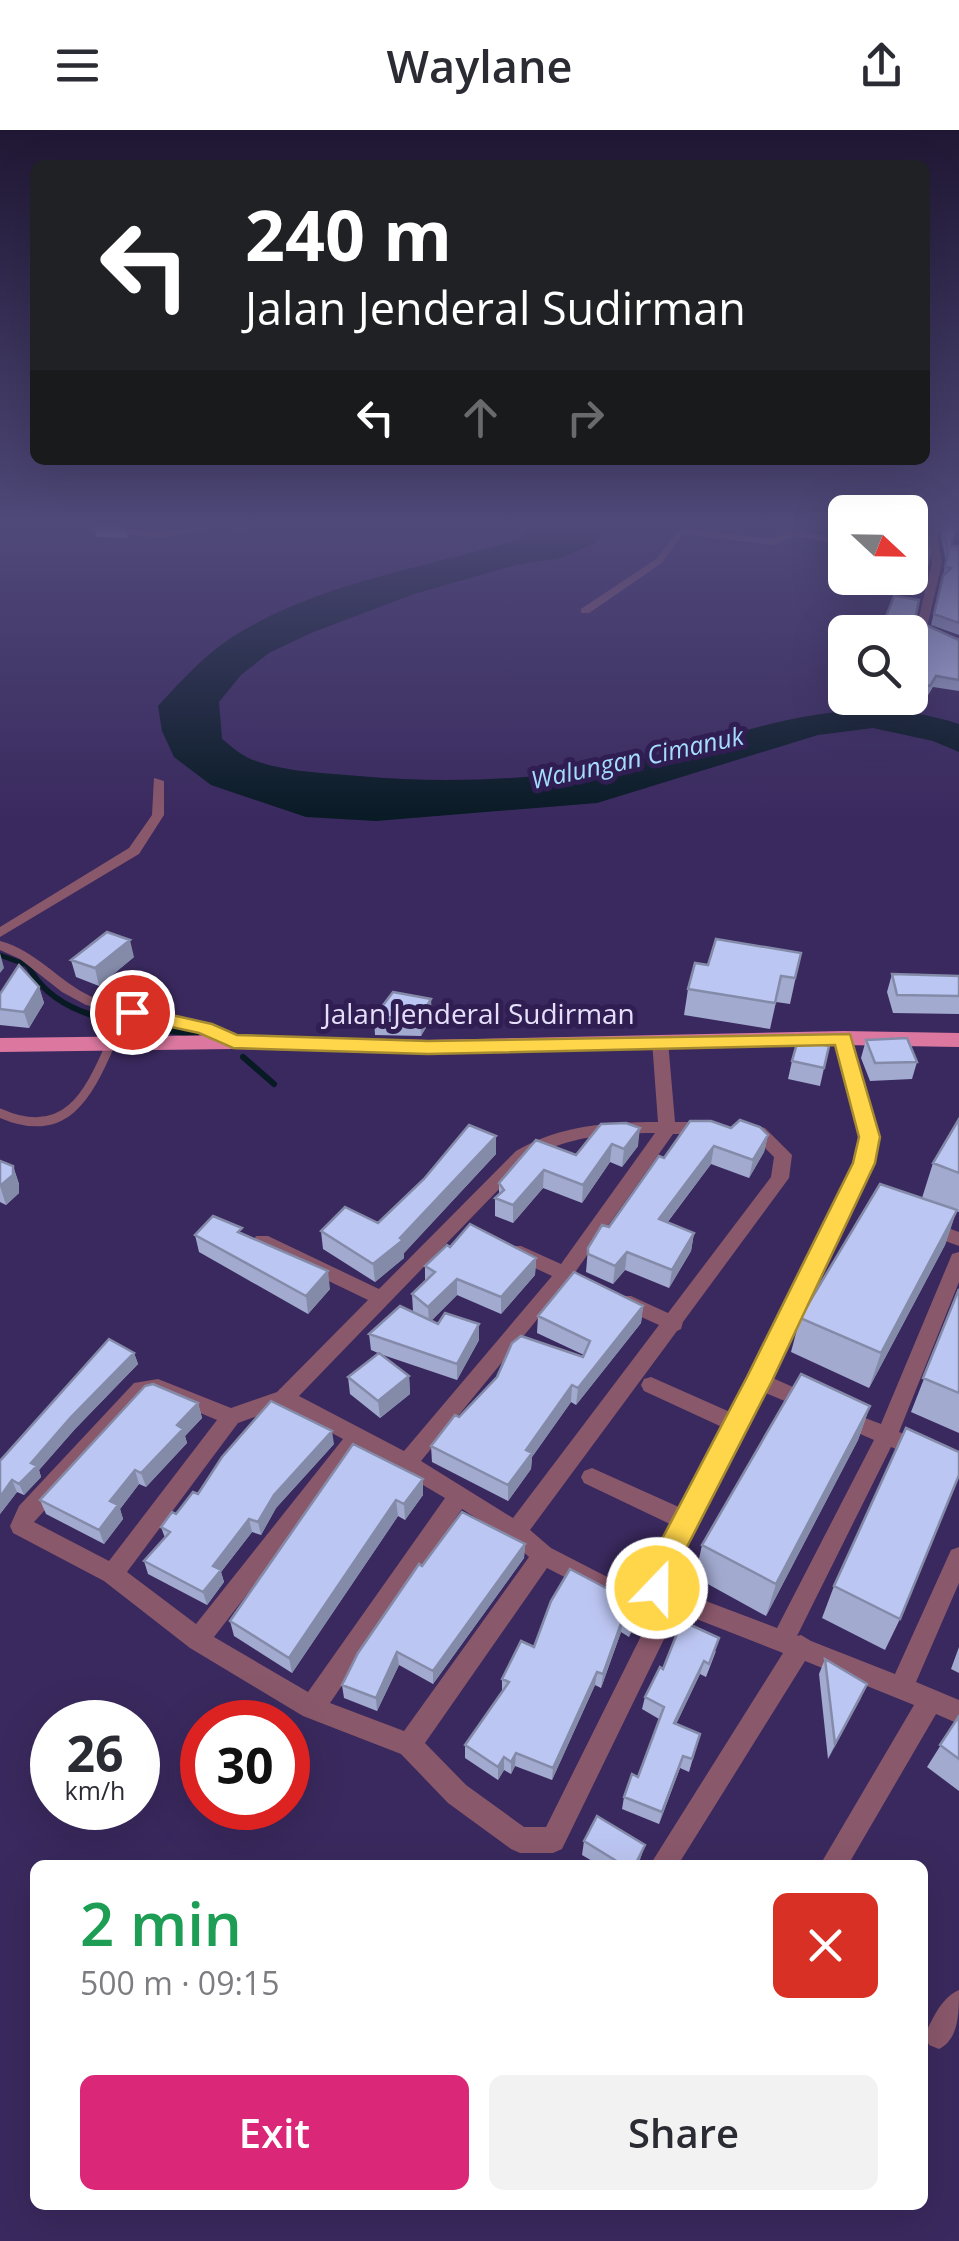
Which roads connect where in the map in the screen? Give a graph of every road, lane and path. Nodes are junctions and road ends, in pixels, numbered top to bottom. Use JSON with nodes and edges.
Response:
{"nodes":[{"id":1,"x":922,"y":626,"type":"edge"},
{"id":2,"x":959,"y":646,"type":"edge"},
{"id":3,"x":158,"y":781,"type":"dead end"},
{"id":4,"x":0,"y":932,"type":"edge"},
{"id":5,"x":0,"y":945,"type":"edge"},
{"id":6,"x":843,"y":1038,"type":"junction"},
{"id":7,"x":959,"y":1040,"type":"edge"},
{"id":8,"x":233,"y":1042,"type":"junction"},
{"id":9,"x":660,"y":1042,"type":"junction"},
{"id":10,"x":111,"y":1043,"type":"junction"},
{"id":11,"x":0,"y":1045,"type":"edge"},
{"id":12,"x":0,"y":1114,"type":"edge"},
{"id":13,"x":667,"y":1128,"type":"junction"},
{"id":14,"x":911,"y":1222,"type":"edge"},
{"id":15,"x":959,"y":1239,"type":"edge"},
{"id":16,"x":262,"y":1241,"type":"edge"},
{"id":17,"x":501,"y":1244,"type":"edge"},
{"id":18,"x":959,"y":1259,"type":"edge"},
{"id":19,"x":564,"y":1274,"type":"junction"},
{"id":20,"x":380,"y":1298,"type":"junction"},
{"id":21,"x":674,"y":1324,"type":"junction"},
{"id":22,"x":758,"y":1381,"type":"junction"},
{"id":23,"x":651,"y":1385,"type":"dead end"},
{"id":24,"x":284,"y":1398,"type":"junction"},
{"id":25,"x":231,"y":1417,"type":"junction"},
{"id":26,"x":736,"y":1424,"type":"junction"},
{"id":27,"x":888,"y":1435,"type":"junction"},
{"id":28,"x":357,"y":1436,"type":"junction"},
{"id":29,"x":407,"y":1462,"type":"junction"},
{"id":30,"x":959,"y":1466,"type":"edge"},
{"id":31,"x":592,"y":1477,"type":"dead end"},
{"id":32,"x":459,"y":1495,"type":"junction"},
{"id":33,"x":687,"y":1521,"type":"junction"},
{"id":34,"x":516,"y":1530,"type":"junction"},
{"id":35,"x":543,"y":1555,"type":"junction"},
{"id":36,"x":959,"y":1557,"type":"edge"},
{"id":37,"x":112,"y":1574,"type":"junction"},
{"id":38,"x":198,"y":1640,"type":"junction"},
{"id":39,"x":793,"y":1642,"type":"junction"},
{"id":40,"x":901,"y":1688,"type":"junction"},
{"id":41,"x":930,"y":1701,"type":"junction"},
{"id":42,"x":312,"y":1708,"type":"junction"},
{"id":43,"x":959,"y":1712,"type":"edge"},
{"id":44,"x":409,"y":1745,"type":"junction"},
{"id":45,"x":666,"y":1860,"type":"edge"},
{"id":46,"x":836,"y":1860,"type":"edge"},
{"id":47,"x":959,"y":2004,"type":"edge"},
{"id":48,"x":939,"y":2035,"type":"dead end"}],
"edges":[{"from":1,"to":2,"type":"street"},
{"from":3,"to":4,"type":"street"},
{"from":5,"to":8,"type":"street"},
{"from":6,"to":7,"type":"main road","name":"Jalan Jenderal Sudirman"},
{"from":6,"to":9,"type":"main road","name":"Jalan Jenderal Sudirman"},
{"from":6,"to":22,"type":"street"},
{"from":8,"to":9,"type":"main road","name":"Jalan Jenderal Sudirman"},
{"from":8,"to":10,"type":"main road","name":"Jalan Jenderal Sudirman"},
{"from":9,"to":13,"type":"street"},
{"from":10,"to":11,"type":"main road","name":"Jalan Jenderal Sudirman"},
{"from":10,"to":12,"type":"lane"},
{"from":13,"to":19,"type":"street"},
{"from":13,"to":20,"type":"street"},
{"from":13,"to":21,"type":"street"},
{"from":14,"to":15,"type":"street"},
{"from":16,"to":20,"type":"street"},
{"from":17,"to":19,"type":"street"},
{"from":18,"to":27,"type":"street"},
{"from":19,"to":21,"type":"street"},
{"from":19,"to":29,"type":"street"},
{"from":20,"to":24,"type":"street"},
{"from":21,"to":34,"type":"street"},
{"from":22,"to":26,"type":"street"},
{"from":22,"to":27,"type":"street"},
{"from":23,"to":26,"type":"street"},
{"from":24,"to":25,"type":"street"},
{"from":24,"to":28,"type":"street"},
{"from":25,"to":37,"type":"street"},
{"from":25,"to":37,"type":"street"},
{"from":26,"to":33,"type":"street"},
{"from":27,"to":30,"type":"street"},
{"from":27,"to":39,"type":"street"},
{"from":28,"to":29,"type":"street"},
{"from":28,"to":38,"type":"street"},
{"from":29,"to":32,"type":"street"},
{"from":31,"to":33,"type":"street"},
{"from":32,"to":34,"type":"street"},
{"from":32,"to":42,"type":"street"},
{"from":33,"to":39,"type":"street"},
{"from":34,"to":35,"type":"street"},
{"from":35,"to":44,"type":"street"},
{"from":35,"to":44,"type":"street"},
{"from":36,"to":40,"type":"street"},
{"from":37,"to":38,"type":"street"},
{"from":38,"to":42,"type":"street"},
{"from":39,"to":40,"type":"street"},
{"from":39,"to":45,"type":"street"},
{"from":40,"to":41,"type":"street"},
{"from":41,"to":43,"type":"street"},
{"from":41,"to":46,"type":"street"},
{"from":42,"to":44,"type":"street"},
{"from":47,"to":48,"type":"street"}]}
